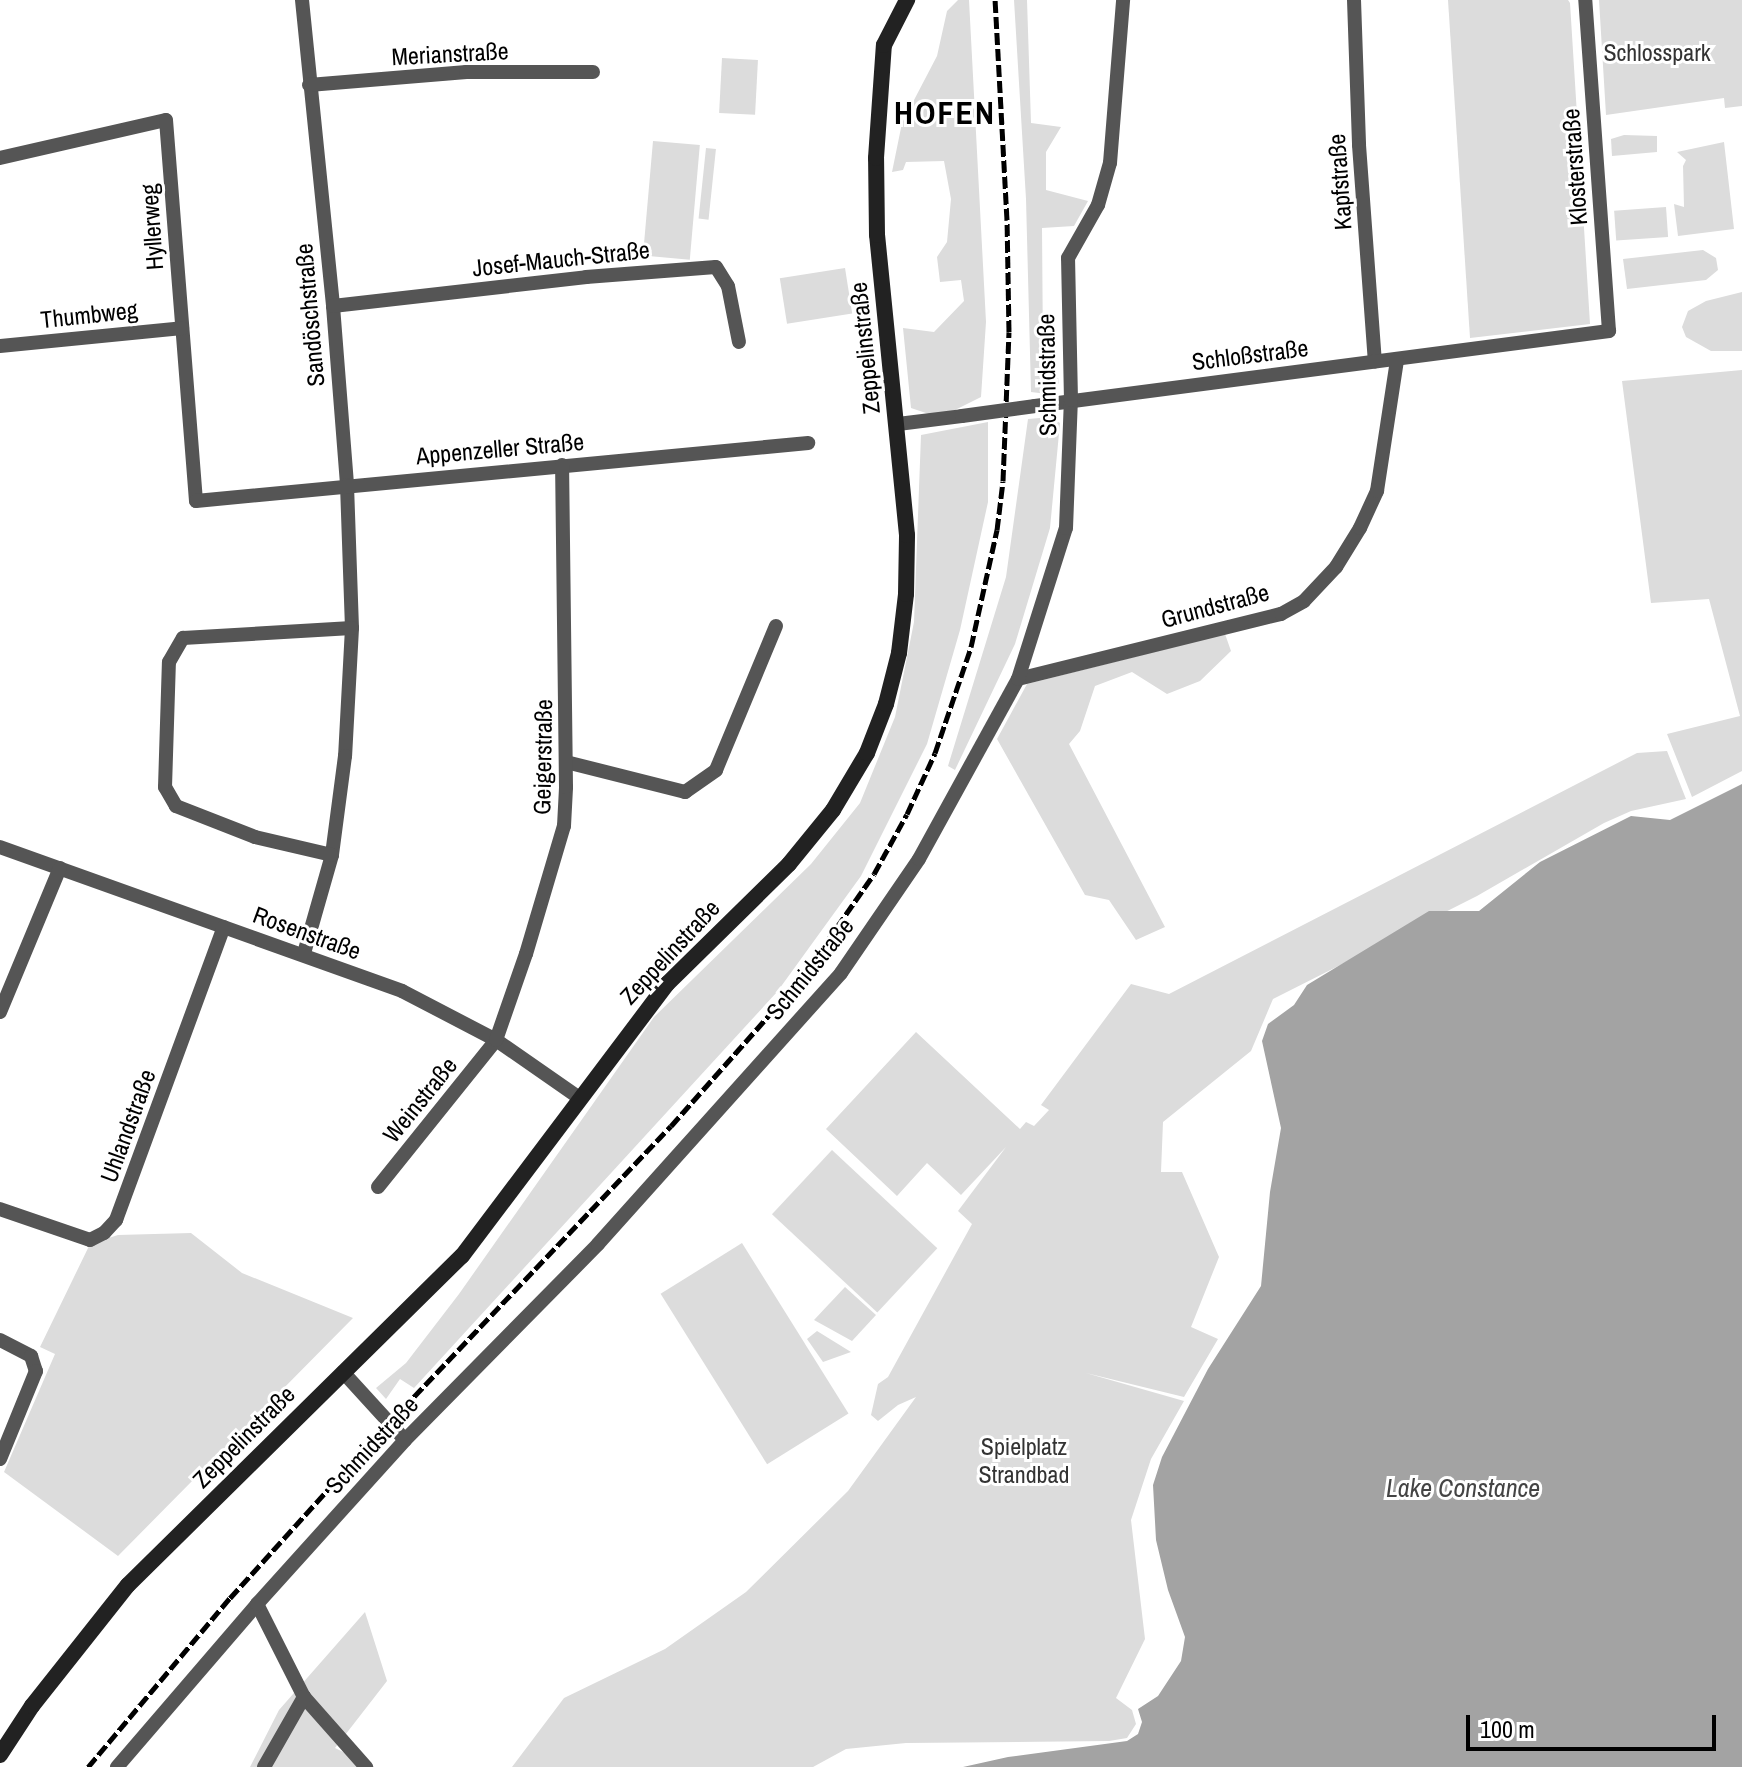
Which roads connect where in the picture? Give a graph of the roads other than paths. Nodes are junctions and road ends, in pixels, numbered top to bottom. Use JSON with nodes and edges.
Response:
{"nodes":[{"id":1,"x":302,"y":0,"type":"edge"},
{"id":2,"x":907,"y":0,"type":"edge"},
{"id":3,"x":1123,"y":0,"type":"edge"},
{"id":4,"x":1354,"y":0,"type":"edge"},
{"id":5,"x":1585,"y":0,"type":"edge"},
{"id":6,"x":593,"y":72,"type":"dead end"},
{"id":7,"x":309,"y":85,"type":"junction"},
{"id":8,"x":0,"y":158,"type":"edge"},
{"id":9,"x":333,"y":306,"type":"junction"},
{"id":10,"x":182,"y":328,"type":"junction"},
{"id":11,"x":1609,"y":331,"type":"joint"},
{"id":12,"x":739,"y":342,"type":"dead end"},
{"id":13,"x":0,"y":346,"type":"edge"},
{"id":14,"x":1397,"y":360,"type":"junction"},
{"id":15,"x":1375,"y":361,"type":"junction"},
{"id":16,"x":1071,"y":400,"type":"junction"},
{"id":17,"x":898,"y":424,"type":"junction"},
{"id":18,"x":808,"y":443,"type":"dead end"},
{"id":19,"x":562,"y":465,"type":"junction"},
{"id":20,"x":347,"y":485,"type":"junction"},
{"id":21,"x":196,"y":501,"type":"joint"},
{"id":22,"x":776,"y":626,"type":"dead end"},
{"id":23,"x":352,"y":628,"type":"junction"},
{"id":24,"x":1018,"y":679,"type":"junction"},
{"id":25,"x":566,"y":762,"type":"junction"},
{"id":26,"x":0,"y":847,"type":"edge"},
{"id":27,"x":332,"y":855,"type":"junction"},
{"id":28,"x":60,"y":868,"type":"junction"},
{"id":29,"x":224,"y":927,"type":"junction"},
{"id":30,"x":304,"y":953,"type":"junction"},
{"id":31,"x":0,"y":1012,"type":"edge"},
{"id":32,"x":496,"y":1040,"type":"junction"},
{"id":33,"x":581,"y":1099,"type":"junction"},
{"id":34,"x":378,"y":1187,"type":"dead end"},
{"id":35,"x":0,"y":1209,"type":"edge"},
{"id":36,"x":0,"y":1340,"type":"edge"},
{"id":37,"x":343,"y":1372,"type":"junction"},
{"id":38,"x":405,"y":1440,"type":"junction"},
{"id":39,"x":0,"y":1459,"type":"edge"},
{"id":40,"x":257,"y":1604,"type":"junction"},
{"id":41,"x":304,"y":1697,"type":"junction"},
{"id":42,"x":0,"y":1755,"type":"edge"},
{"id":43,"x":117,"y":1767,"type":"edge"},
{"id":44,"x":264,"y":1767,"type":"edge"},
{"id":45,"x":366,"y":1767,"type":"edge"}],
"edges":[{"from":1,"to":7,"type":"street","name":"Sandöschstraße"},
{"from":2,"to":17,"type":"main road","name":"Zeppelinstraße"},
{"from":3,"to":16,"type":"street","name":"Schmidstraße"},
{"from":4,"to":15,"type":"street","name":"Kapfstraße"},
{"from":5,"to":11,"type":"street","name":"Klosterstraße"},
{"from":6,"to":7,"type":"street","name":"Merianstraße"},
{"from":7,"to":9,"type":"street","name":"Sandöschstraße"},
{"from":8,"to":10,"type":"street","name":"Hyllerweg"},
{"from":9,"to":12,"type":"street","name":"Josef-Mauch-Straße"},
{"from":9,"to":20,"type":"street","name":"Sandöschstraße"},
{"from":10,"to":13,"type":"street","name":"Thumbweg"},
{"from":10,"to":21,"type":"street","name":"Hyllerweg"},
{"from":11,"to":14,"type":"street","name":"Schloßstraße"},
{"from":14,"to":15,"type":"street","name":"Schloßstraße"},
{"from":14,"to":24,"type":"street","name":"Grundstraße"},
{"from":15,"to":16,"type":"street","name":"Schloßstraße"},
{"from":16,"to":17,"type":"street","name":"Schloßstraße","bridge":true},
{"from":16,"to":24,"type":"street","name":"Schmidstraße"},
{"from":17,"to":33,"type":"main road","name":"Zeppelinstraße"},
{"from":18,"to":19,"type":"street","name":"Appenzeller Straße"},
{"from":19,"to":20,"type":"street","name":"Appenzeller Straße"},
{"from":19,"to":25,"type":"street","name":"Geigerstraße"},
{"from":20,"to":21,"type":"street","name":"Appenzeller Straße"},
{"from":20,"to":23,"type":"street","name":"Sandöschstraße"},
{"from":22,"to":25,"type":"street"},
{"from":23,"to":27,"type":"street","name":"Sandöschstraße"},
{"from":23,"to":27,"type":"street"},
{"from":24,"to":38,"type":"street","name":"Schmidstraße"},
{"from":25,"to":32,"type":"street","name":"Geigerstraße"},
{"from":26,"to":28,"type":"street","name":"Rosenstraße"},
{"from":27,"to":30,"type":"street","name":"Sandöschstraße"},
{"from":28,"to":29,"type":"street","name":"Rosenstraße"},
{"from":28,"to":31,"type":"street"},
{"from":29,"to":30,"type":"street","name":"Rosenstraße"},
{"from":29,"to":35,"type":"street","name":"Uhlandstraße"},
{"from":30,"to":32,"type":"street","name":"Rosenstraße"},
{"from":32,"to":33,"type":"street","name":"Rosenstraße"},
{"from":32,"to":34,"type":"street","name":"Weinstraße"},
{"from":33,"to":37,"type":"main road","name":"Zeppelinstraße"},
{"from":36,"to":39,"type":"street"},
{"from":37,"to":38,"type":"street"},
{"from":37,"to":42,"type":"main road","name":"Zeppelinstraße"},
{"from":38,"to":40,"type":"street","name":"Schmidstraße"},
{"from":40,"to":41,"type":"street"},
{"from":40,"to":43,"type":"street","name":"Schmidstraße"},
{"from":41,"to":44,"type":"street"},
{"from":41,"to":45,"type":"street"}]}
